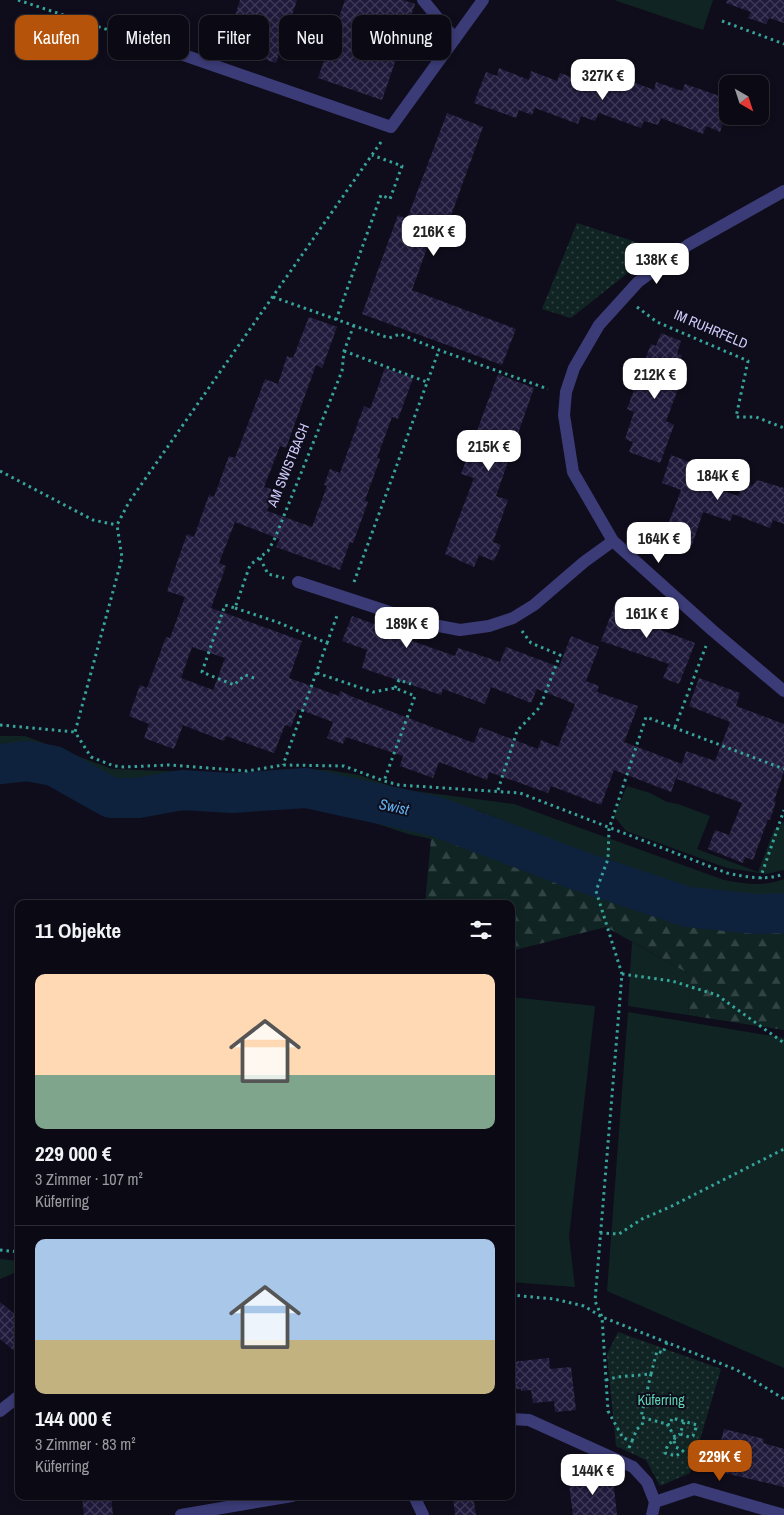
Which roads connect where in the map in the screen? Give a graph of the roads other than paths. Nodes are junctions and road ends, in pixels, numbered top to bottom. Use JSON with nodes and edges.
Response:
{"nodes":[{"id":1,"x":423,"y":0,"type":"edge"},
{"id":2,"x":483,"y":0,"type":"edge"},
{"id":3,"x":455,"y":39,"type":"junction"},
{"id":4,"x":189,"y":57,"type":"edge"},
{"id":5,"x":784,"y":191,"type":"edge"},
{"id":6,"x":613,"y":542,"type":"junction"},
{"id":7,"x":298,"y":582,"type":"road end"},
{"id":8,"x":784,"y":691,"type":"edge"},
{"id":9,"x":15,"y":1399,"type":"edge"},
{"id":10,"x":0,"y":1411,"type":"edge"},
{"id":11,"x":515,"y":1419,"type":"edge"},
{"id":12,"x":278,"y":1500,"type":"edge"},
{"id":13,"x":416,"y":1500,"type":"edge"},
{"id":14,"x":655,"y":1502,"type":"junction"},
{"id":15,"x":244,"y":1510,"type":"edge"},
{"id":16,"x":181,"y":1515,"type":"edge"},
{"id":17,"x":423,"y":1515,"type":"edge"},
{"id":18,"x":652,"y":1515,"type":"edge"},
{"id":19,"x":784,"y":1515,"type":"edge"}],
"edges":[{"from":1,"to":3,"type":"street"},
{"from":2,"to":3,"type":"street"},
{"from":3,"to":4,"type":"street"},
{"from":5,"to":6,"type":"street"},
{"from":6,"to":7,"type":"street"},
{"from":6,"to":8,"type":"street"},
{"from":9,"to":10,"type":"street"},
{"from":11,"to":14,"type":"street"},
{"from":12,"to":15,"type":"street"},
{"from":13,"to":17,"type":"street"},
{"from":14,"to":18,"type":"street"},
{"from":14,"to":19,"type":"street"},
{"from":15,"to":16,"type":"street"}]}
